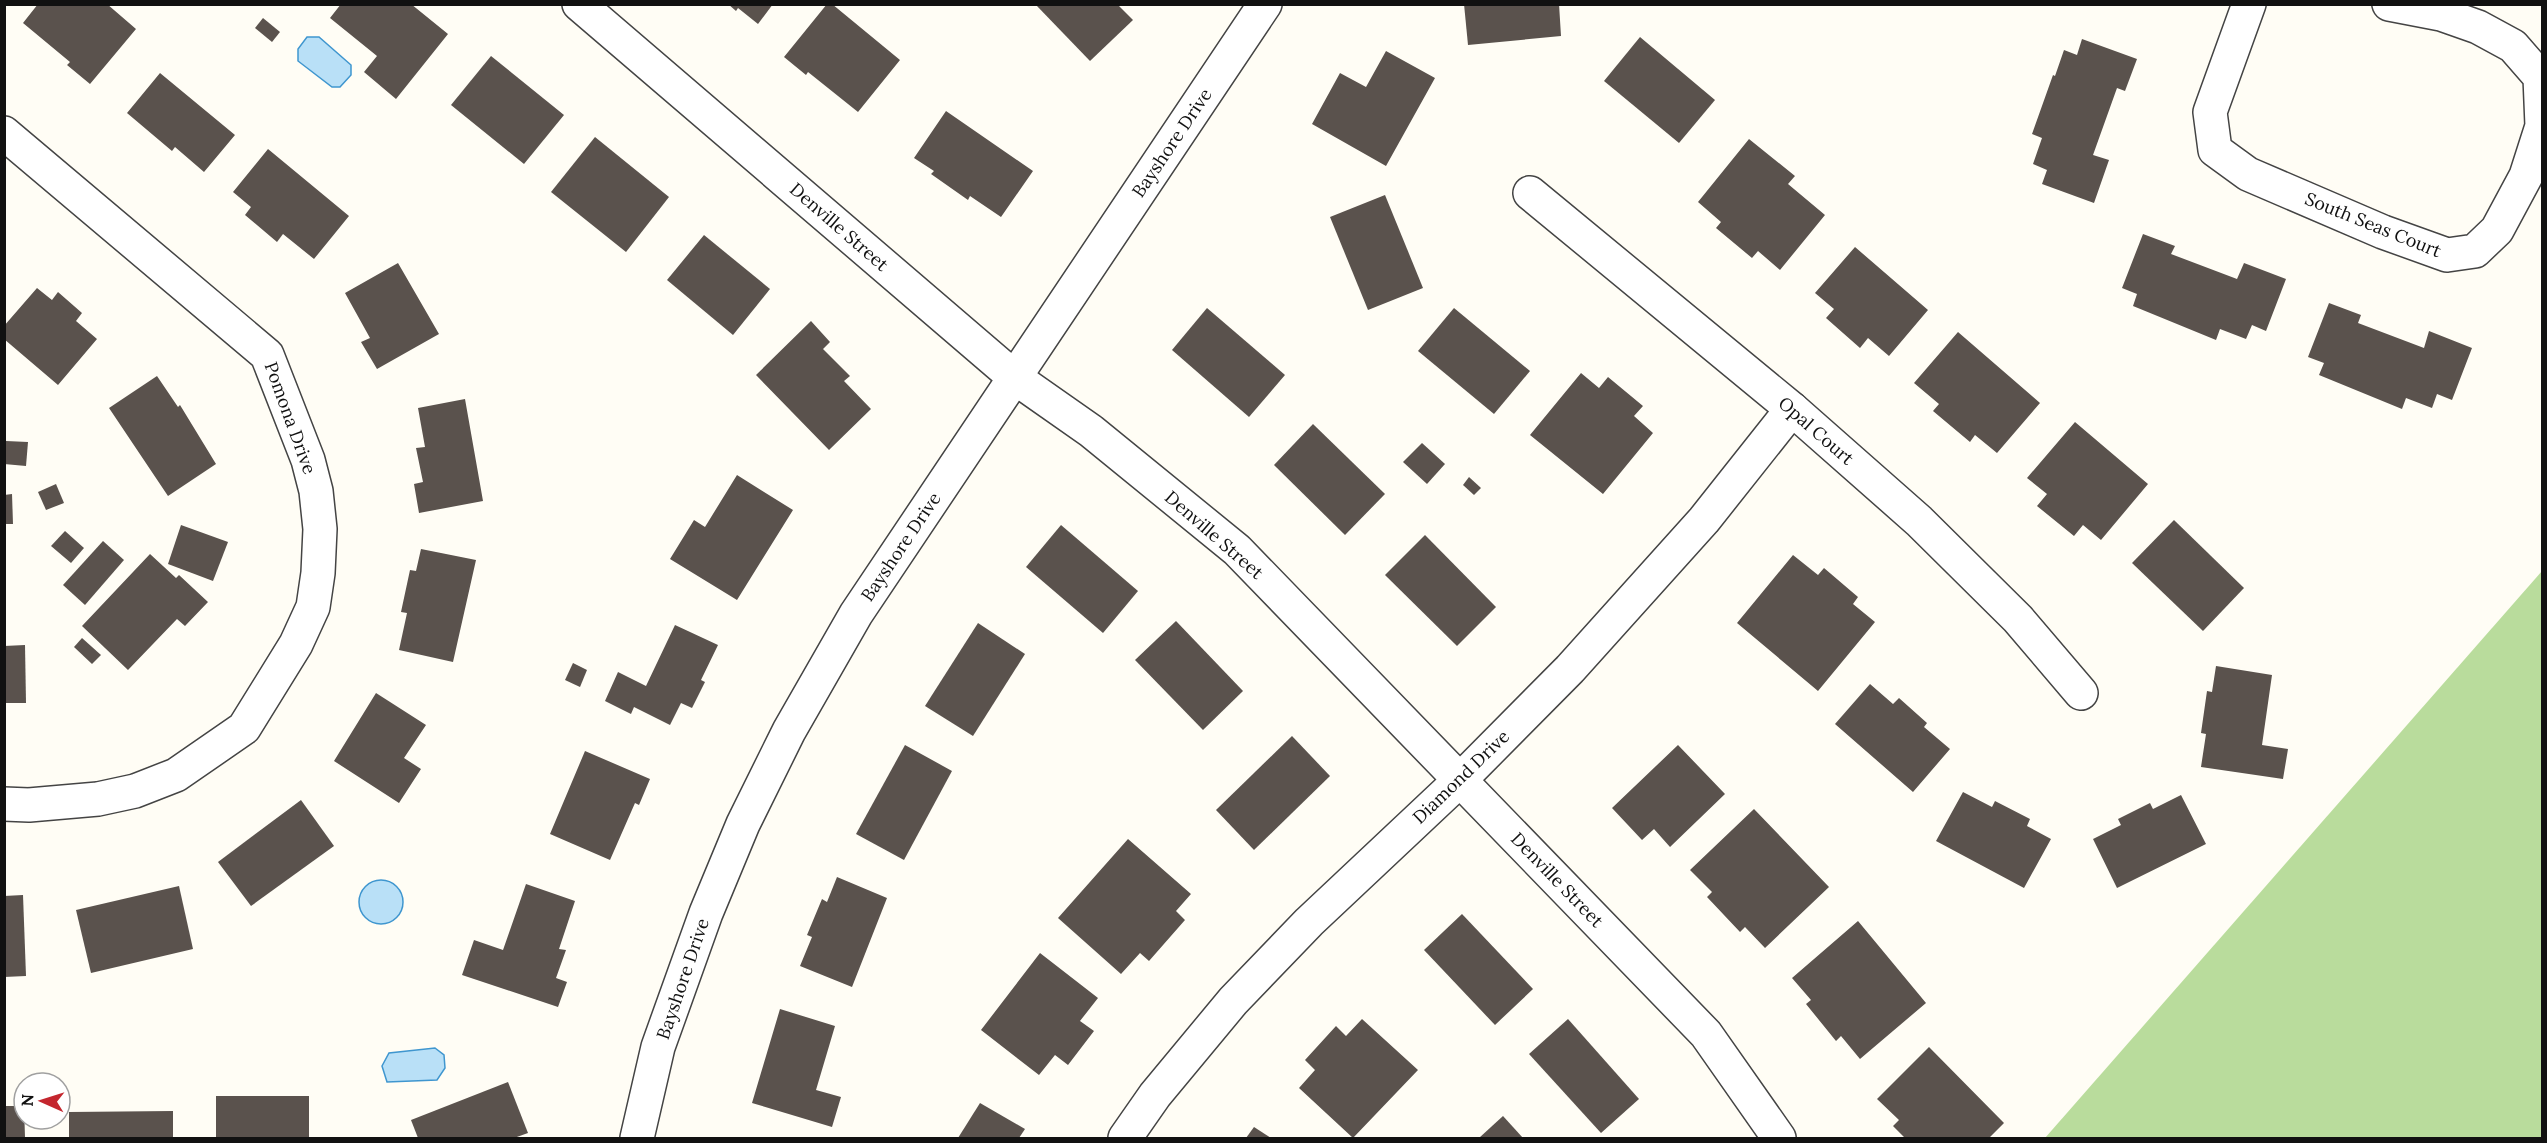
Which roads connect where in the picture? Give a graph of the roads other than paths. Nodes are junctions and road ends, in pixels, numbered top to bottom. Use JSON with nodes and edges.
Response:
{"nodes":[{"id":1,"x":579,"y":4,"type":"edge"},
{"id":2,"x":1265,"y":4,"type":"edge"},
{"id":3,"x":2249,"y":4,"type":"edge"},
{"id":4,"x":2389,"y":4,"type":"edge"},
{"id":5,"x":4,"y":133,"type":"edge"},
{"id":6,"x":1530,"y":193,"type":"dead end"},
{"id":7,"x":1014,"y":377,"type":"junction"},
{"id":8,"x":1792,"y":409,"type":"junction"},
{"id":9,"x":2080,"y":693,"type":"dead end"},
{"id":10,"x":1460,"y":780,"type":"junction"},
{"id":11,"x":4,"y":804,"type":"edge"},
{"id":12,"x":637,"y":1138,"type":"edge"},
{"id":13,"x":1125,"y":1138,"type":"edge"},
{"id":14,"x":1777,"y":1138,"type":"edge"}],
"edges":[{"from":1,"to":7,"type":"street","name":"Denville Street"},
{"from":2,"to":7,"type":"street","name":"Bayshore Drive"},
{"from":3,"to":4,"type":"street","name":"South Seas Court"},
{"from":5,"to":11,"type":"street","name":"Pomona Drive"},
{"from":6,"to":8,"type":"street","name":"Opal Court"},
{"from":7,"to":10,"type":"street","name":"Denville Street"},
{"from":7,"to":12,"type":"street","name":"Bayshore Drive"},
{"from":8,"to":9,"type":"street","name":"Opal Court"},
{"from":8,"to":10,"type":"street","name":"Diamond Drive"},
{"from":10,"to":13,"type":"street","name":"Diamond Drive"},
{"from":10,"to":14,"type":"street","name":"Denville Street"}]}
